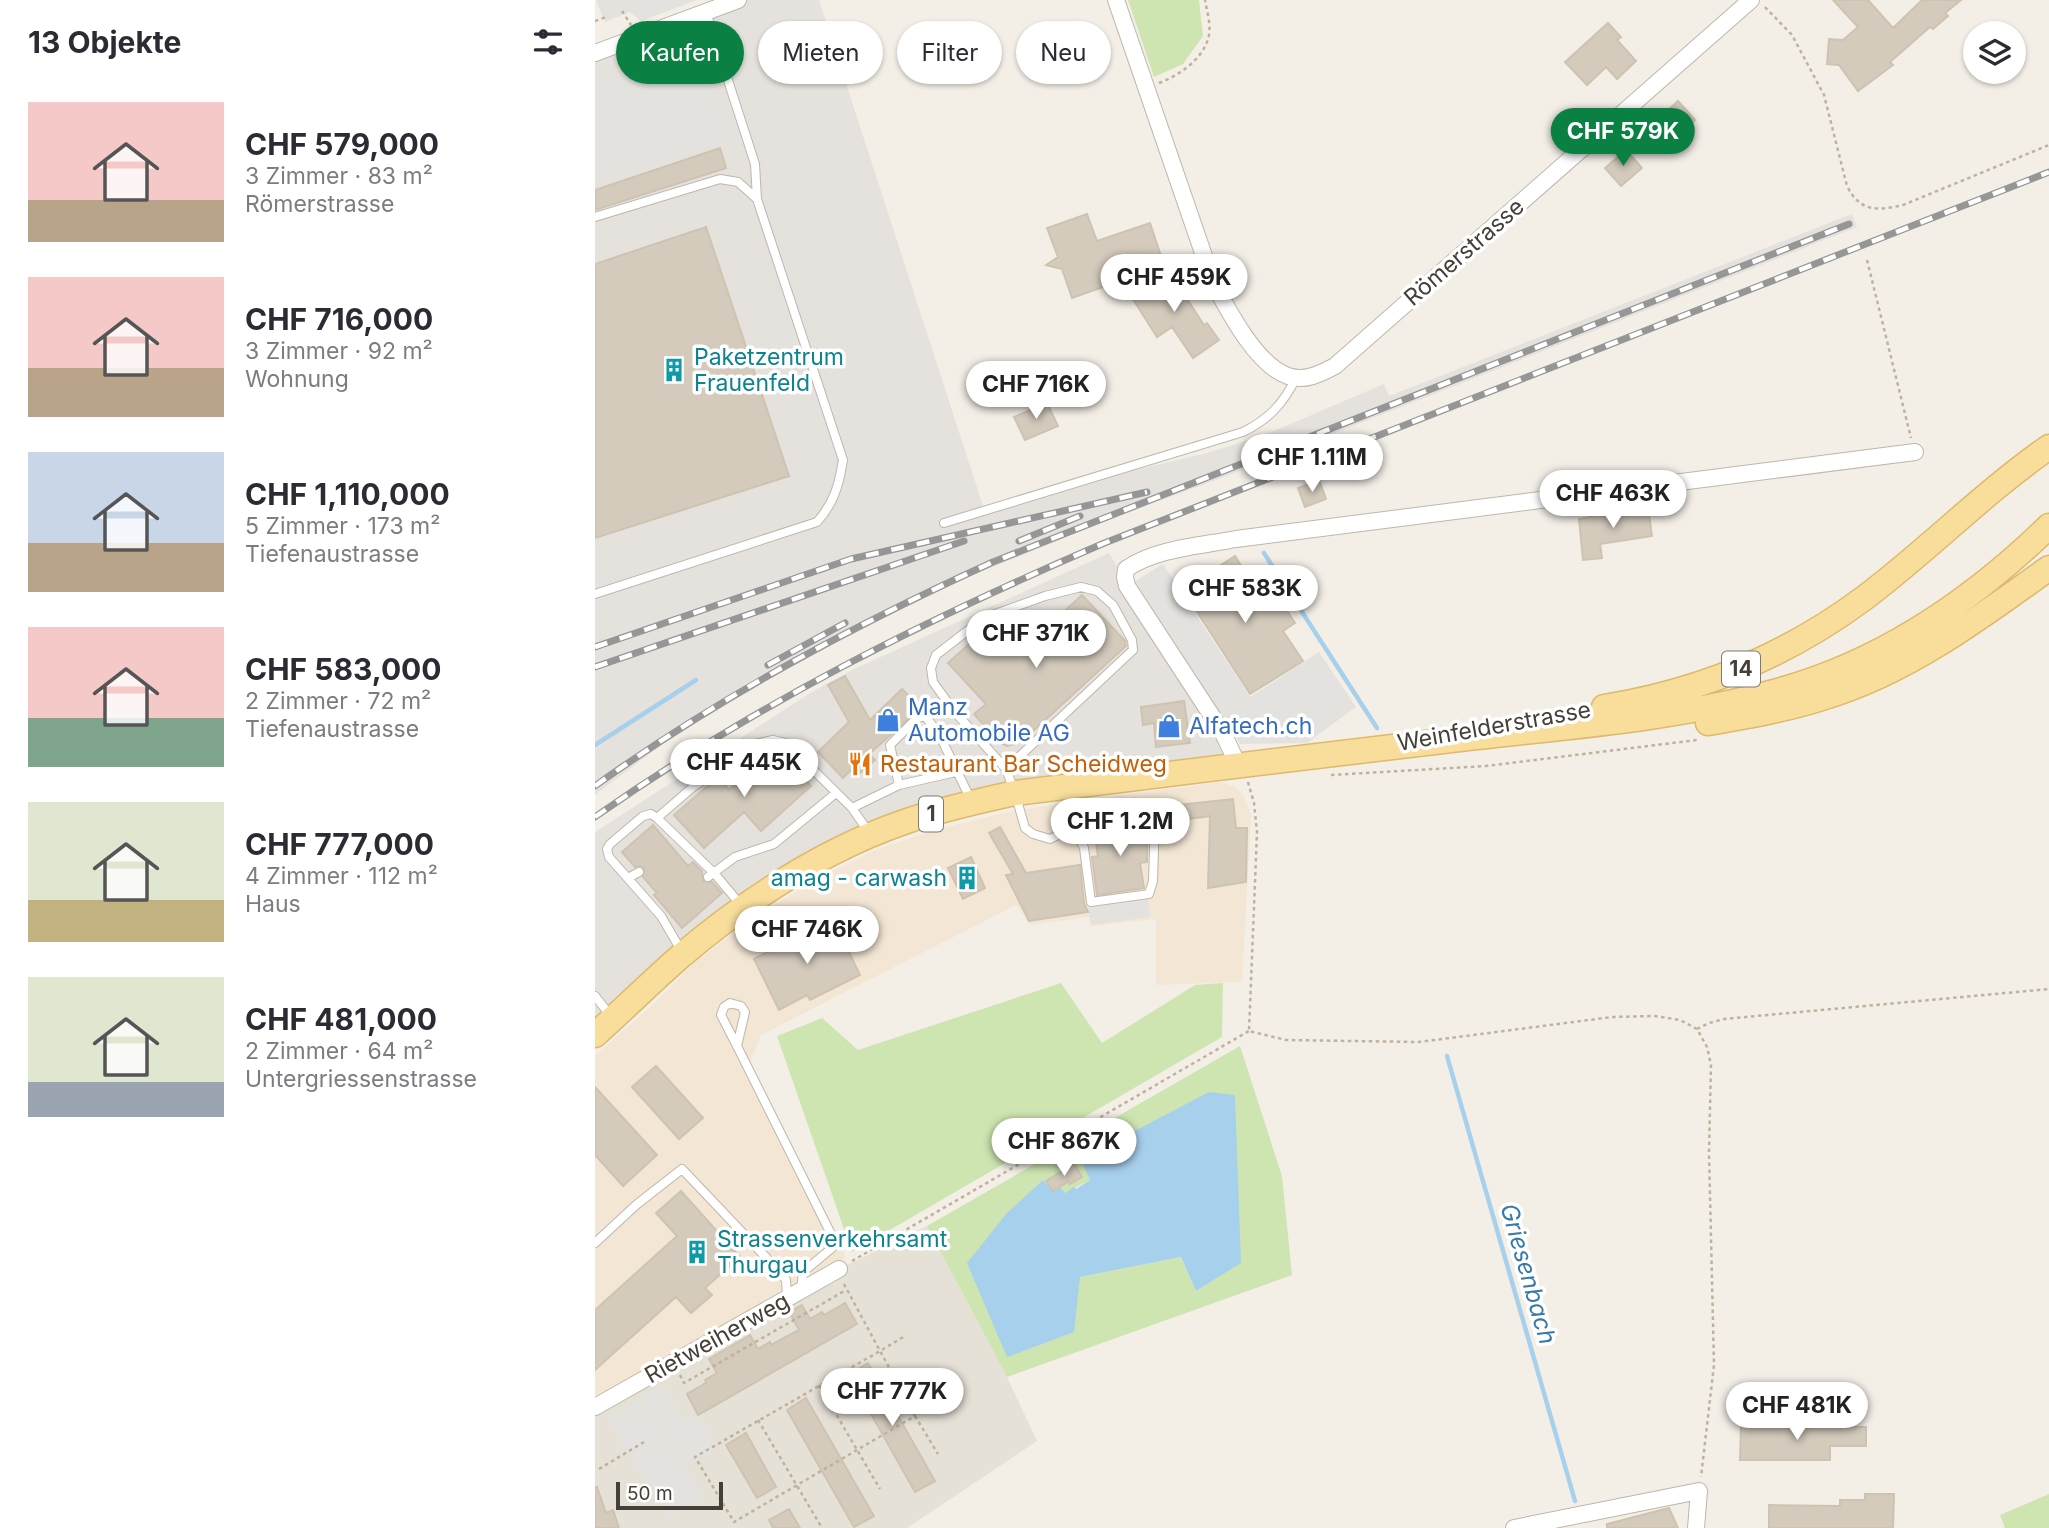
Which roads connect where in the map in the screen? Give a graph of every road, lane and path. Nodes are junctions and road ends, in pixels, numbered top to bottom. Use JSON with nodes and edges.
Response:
{"nodes":[{"id":1,"x":738,"y":0,"type":"edge"},
{"id":2,"x":1116,"y":0,"type":"edge"},
{"id":3,"x":1205,"y":0,"type":"edge"},
{"id":4,"x":1751,"y":0,"type":"edge"},
{"id":5,"x":1757,"y":0,"type":"edge"},
{"id":6,"x":706,"y":12,"type":"junction"},
{"id":7,"x":606,"y":17,"type":"dead end"},
{"id":8,"x":595,"y":21,"type":"edge"},
{"id":9,"x":595,"y":53,"type":"edge"},
{"id":10,"x":1146,"y":87,"type":"junction"},
{"id":11,"x":2049,"y":145,"type":"edge"},
{"id":12,"x":757,"y":199,"type":"junction"},
{"id":13,"x":595,"y":217,"type":"edge"},
{"id":14,"x":1867,"y":260,"type":"dead end"},
{"id":15,"x":1296,"y":378,"type":"junction"},
{"id":16,"x":2049,"y":447,"type":"edge"},
{"id":17,"x":1915,"y":452,"type":"joint"},
{"id":18,"x":944,"y":523,"type":"dead end"},
{"id":19,"x":2049,"y":526,"type":"edge"},
{"id":20,"x":2049,"y":568,"type":"edge"},
{"id":21,"x":595,"y":594,"type":"edge"},
{"id":22,"x":1370,"y":750,"type":"junction"},
{"id":23,"x":1238,"y":765,"type":"junction"},
{"id":24,"x":1006,"y":769,"type":"junction"},
{"id":25,"x":956,"y":772,"type":"junction"},
{"id":26,"x":899,"y":785,"type":"junction"},
{"id":27,"x":836,"y":793,"type":"junction"},
{"id":28,"x":1015,"y":793,"type":"junction"},
{"id":29,"x":973,"y":802,"type":"junction"},
{"id":30,"x":852,"y":808,"type":"junction"},
{"id":31,"x":657,"y":818,"type":"junction"},
{"id":32,"x":1075,"y":828,"type":"junction"},
{"id":33,"x":871,"y":836,"type":"junction"},
{"id":34,"x":678,"y":838,"type":"junction"},
{"id":35,"x":670,"y":845,"type":"dead end"},
{"id":36,"x":639,"y":873,"type":"dead end"},
{"id":37,"x":711,"y":875,"type":"junction"},
{"id":38,"x":628,"y":878,"type":"junction"},
{"id":39,"x":743,"y":908,"type":"junction"},
{"id":40,"x":677,"y":921,"type":"dead end"},
{"id":41,"x":668,"y":928,"type":"junction"},
{"id":42,"x":683,"y":955,"type":"junction"},
{"id":43,"x":2049,"y":989,"type":"edge"},
{"id":44,"x":595,"y":996,"type":"edge"},
{"id":45,"x":604,"y":1027,"type":"edge"},
{"id":46,"x":1697,"y":1030,"type":"junction"},
{"id":47,"x":1249,"y":1031,"type":"junction"},
{"id":48,"x":737,"y":1046,"type":"junction"},
{"id":49,"x":595,"y":1243,"type":"edge"},
{"id":50,"x":839,"y":1269,"type":"junction"},
{"id":51,"x":846,"y":1290,"type":"junction"},
{"id":52,"x":794,"y":1295,"type":"junction"},
{"id":53,"x":905,"y":1336,"type":"dead end"},
{"id":54,"x":880,"y":1351,"type":"junction"},
{"id":55,"x":677,"y":1370,"type":"dead end"},
{"id":56,"x":819,"y":1385,"type":"junction"},
{"id":57,"x":595,"y":1407,"type":"edge"},
{"id":58,"x":915,"y":1416,"type":"junction"},
{"id":59,"x":758,"y":1420,"type":"junction"},
{"id":60,"x":644,"y":1442,"type":"dead end"},
{"id":61,"x":857,"y":1450,"type":"junction"},
{"id":62,"x":938,"y":1454,"type":"dead end"},
{"id":63,"x":599,"y":1469,"type":"dead end"},
{"id":64,"x":797,"y":1485,"type":"junction"},
{"id":65,"x":880,"y":1489,"type":"dead end"},
{"id":66,"x":1699,"y":1491,"type":"junction"},
{"id":67,"x":734,"y":1522,"type":"junction"},
{"id":68,"x":737,"y":1528,"type":"edge"},
{"id":69,"x":822,"y":1528,"type":"edge"},
{"id":70,"x":1514,"y":1528,"type":"edge"},
{"id":71,"x":1696,"y":1528,"type":"edge"}],
"edges":[{"from":1,"to":6,"type":"street"},
{"from":2,"to":10,"type":"street"},
{"from":3,"to":10,"type":"path"},
{"from":4,"to":15,"type":"street","name":"Römerstrasse"},
{"from":5,"to":11,"type":"path"},
{"from":6,"to":9,"type":"street"},
{"from":6,"to":12,"type":"lane"},
{"from":7,"to":8,"type":"path"},
{"from":10,"to":15,"type":"street"},
{"from":12,"to":13,"type":"lane"},
{"from":12,"to":21,"type":"lane"},
{"from":14,"to":17,"type":"path"},
{"from":15,"to":18,"type":"lane"},
{"from":16,"to":22,"type":"main road","name":"Weinfelderstrasse","number":"14"},
{"from":17,"to":23,"type":"street"},
{"from":19,"to":22,"type":"main road","number":"1"},
{"from":20,"to":22,"type":"main road","name":"Weinfelderstrasse","number":"14"},
{"from":22,"to":23,"type":"main road","number":"1"},
{"from":23,"to":28,"type":"main road","number":"1"},
{"from":23,"to":47,"type":"path"},
{"from":24,"to":24,"type":"lane"},
{"from":24,"to":28,"type":"lane"},
{"from":25,"to":26,"type":"lane"},
{"from":25,"to":26,"type":"lane"},
{"from":25,"to":29,"type":"lane"},
{"from":26,"to":30,"type":"lane"},
{"from":27,"to":30,"type":"lane"},
{"from":27,"to":31,"type":"lane"},
{"from":27,"to":37,"type":"lane"},
{"from":28,"to":29,"type":"main road","number":"1"},
{"from":28,"to":32,"type":"lane"},
{"from":29,"to":33,"type":"main road","number":"1"},
{"from":30,"to":33,"type":"lane"},
{"from":31,"to":34,"type":"lane"},
{"from":31,"to":38,"type":"lane"},
{"from":32,"to":32,"type":"lane"},
{"from":33,"to":39,"type":"main road","number":"1"},
{"from":34,"to":35,"type":"lane"},
{"from":34,"to":37,"type":"lane"},
{"from":36,"to":38,"type":"lane"},
{"from":37,"to":39,"type":"lane"},
{"from":38,"to":41,"type":"lane"},
{"from":39,"to":42,"type":"main road","number":"1"},
{"from":40,"to":41,"type":"lane"},
{"from":41,"to":42,"type":"lane"},
{"from":42,"to":45,"type":"main road","number":"1"},
{"from":43,"to":46,"type":"path"},
{"from":44,"to":45,"type":"lane"},
{"from":46,"to":47,"type":"path"},
{"from":46,"to":66,"type":"path"},
{"from":47,"to":50,"type":"path"},
{"from":48,"to":48,"type":"lane"},
{"from":48,"to":52,"type":"lane"},
{"from":49,"to":52,"type":"lane"},
{"from":50,"to":51,"type":"path"},
{"from":50,"to":52,"type":"street","name":"Rietweiherweg"},
{"from":51,"to":54,"type":"path"},
{"from":51,"to":55,"type":"path"},
{"from":52,"to":57,"type":"street","name":"Rietweiherweg"},
{"from":53,"to":54,"type":"path"},
{"from":54,"to":56,"type":"path"},
{"from":54,"to":58,"type":"path"},
{"from":56,"to":59,"type":"path"},
{"from":56,"to":61,"type":"path"},
{"from":58,"to":61,"type":"path"},
{"from":58,"to":62,"type":"path"},
{"from":59,"to":64,"type":"path"},
{"from":59,"to":67,"type":"path"},
{"from":60,"to":63,"type":"path"},
{"from":61,"to":64,"type":"path"},
{"from":61,"to":65,"type":"path"},
{"from":64,"to":67,"type":"path"},
{"from":64,"to":69,"type":"path"},
{"from":66,"to":70,"type":"street"},
{"from":66,"to":71,"type":"street"},
{"from":67,"to":68,"type":"path"}]}
